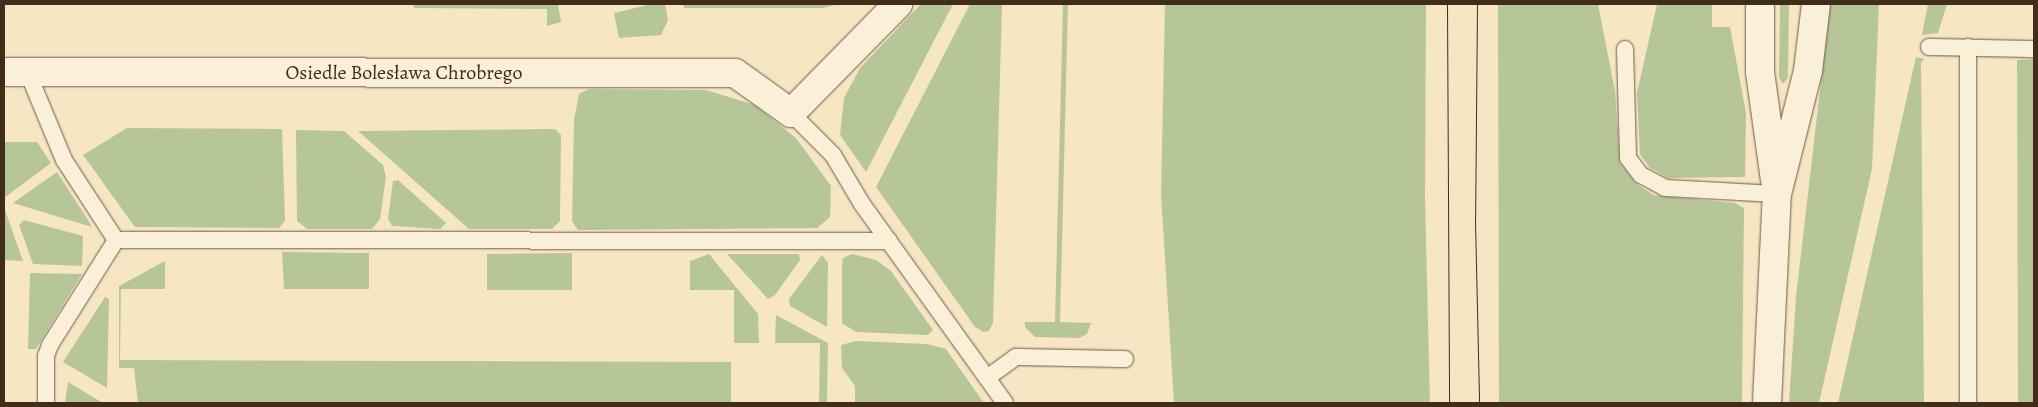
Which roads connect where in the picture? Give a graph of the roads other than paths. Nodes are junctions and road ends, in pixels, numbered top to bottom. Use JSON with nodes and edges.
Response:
{"nodes":[{"id":1,"x":898,"y":4,"type":"edge"},
{"id":2,"x":1760,"y":4,"type":"edge"},
{"id":3,"x":1816,"y":4,"type":"edge"},
{"id":4,"x":1930,"y":47,"type":"dead end"},
{"id":5,"x":1968,"y":47,"type":"junction"},
{"id":6,"x":2034,"y":48,"type":"edge"},
{"id":7,"x":1625,"y":50,"type":"dead end"},
{"id":8,"x":16,"y":72,"type":"edge"},
{"id":9,"x":791,"y":113,"type":"junction"},
{"id":10,"x":1777,"y":194,"type":"junction"},
{"id":11,"x":116,"y":240,"type":"junction"},
{"id":12,"x":889,"y":241,"type":"junction"},
{"id":13,"x":1125,"y":359,"type":"dead end"},
{"id":14,"x":987,"y":378,"type":"junction"},
{"id":15,"x":46,"y":403,"type":"edge"},
{"id":16,"x":1005,"y":403,"type":"edge"},
{"id":17,"x":1767,"y":403,"type":"edge"},
{"id":18,"x":1968,"y":403,"type":"edge"}],
"edges":[{"from":1,"to":9,"type":"street"},
{"from":2,"to":10,"type":"street"},
{"from":3,"to":10,"type":"street"},
{"from":4,"to":5,"type":"lane"},
{"from":5,"to":6,"type":"lane"},
{"from":5,"to":18,"type":"lane"},
{"from":7,"to":10,"type":"lane"},
{"from":8,"to":9,"type":"street","name":"Osiedle Bolesława Chrobrego"},
{"from":8,"to":11,"type":"lane"},
{"from":9,"to":12,"type":"lane"},
{"from":10,"to":17,"type":"street"},
{"from":11,"to":12,"type":"lane"},
{"from":11,"to":15,"type":"lane"},
{"from":12,"to":14,"type":"lane"},
{"from":13,"to":14,"type":"lane"},
{"from":14,"to":16,"type":"lane"}]}
